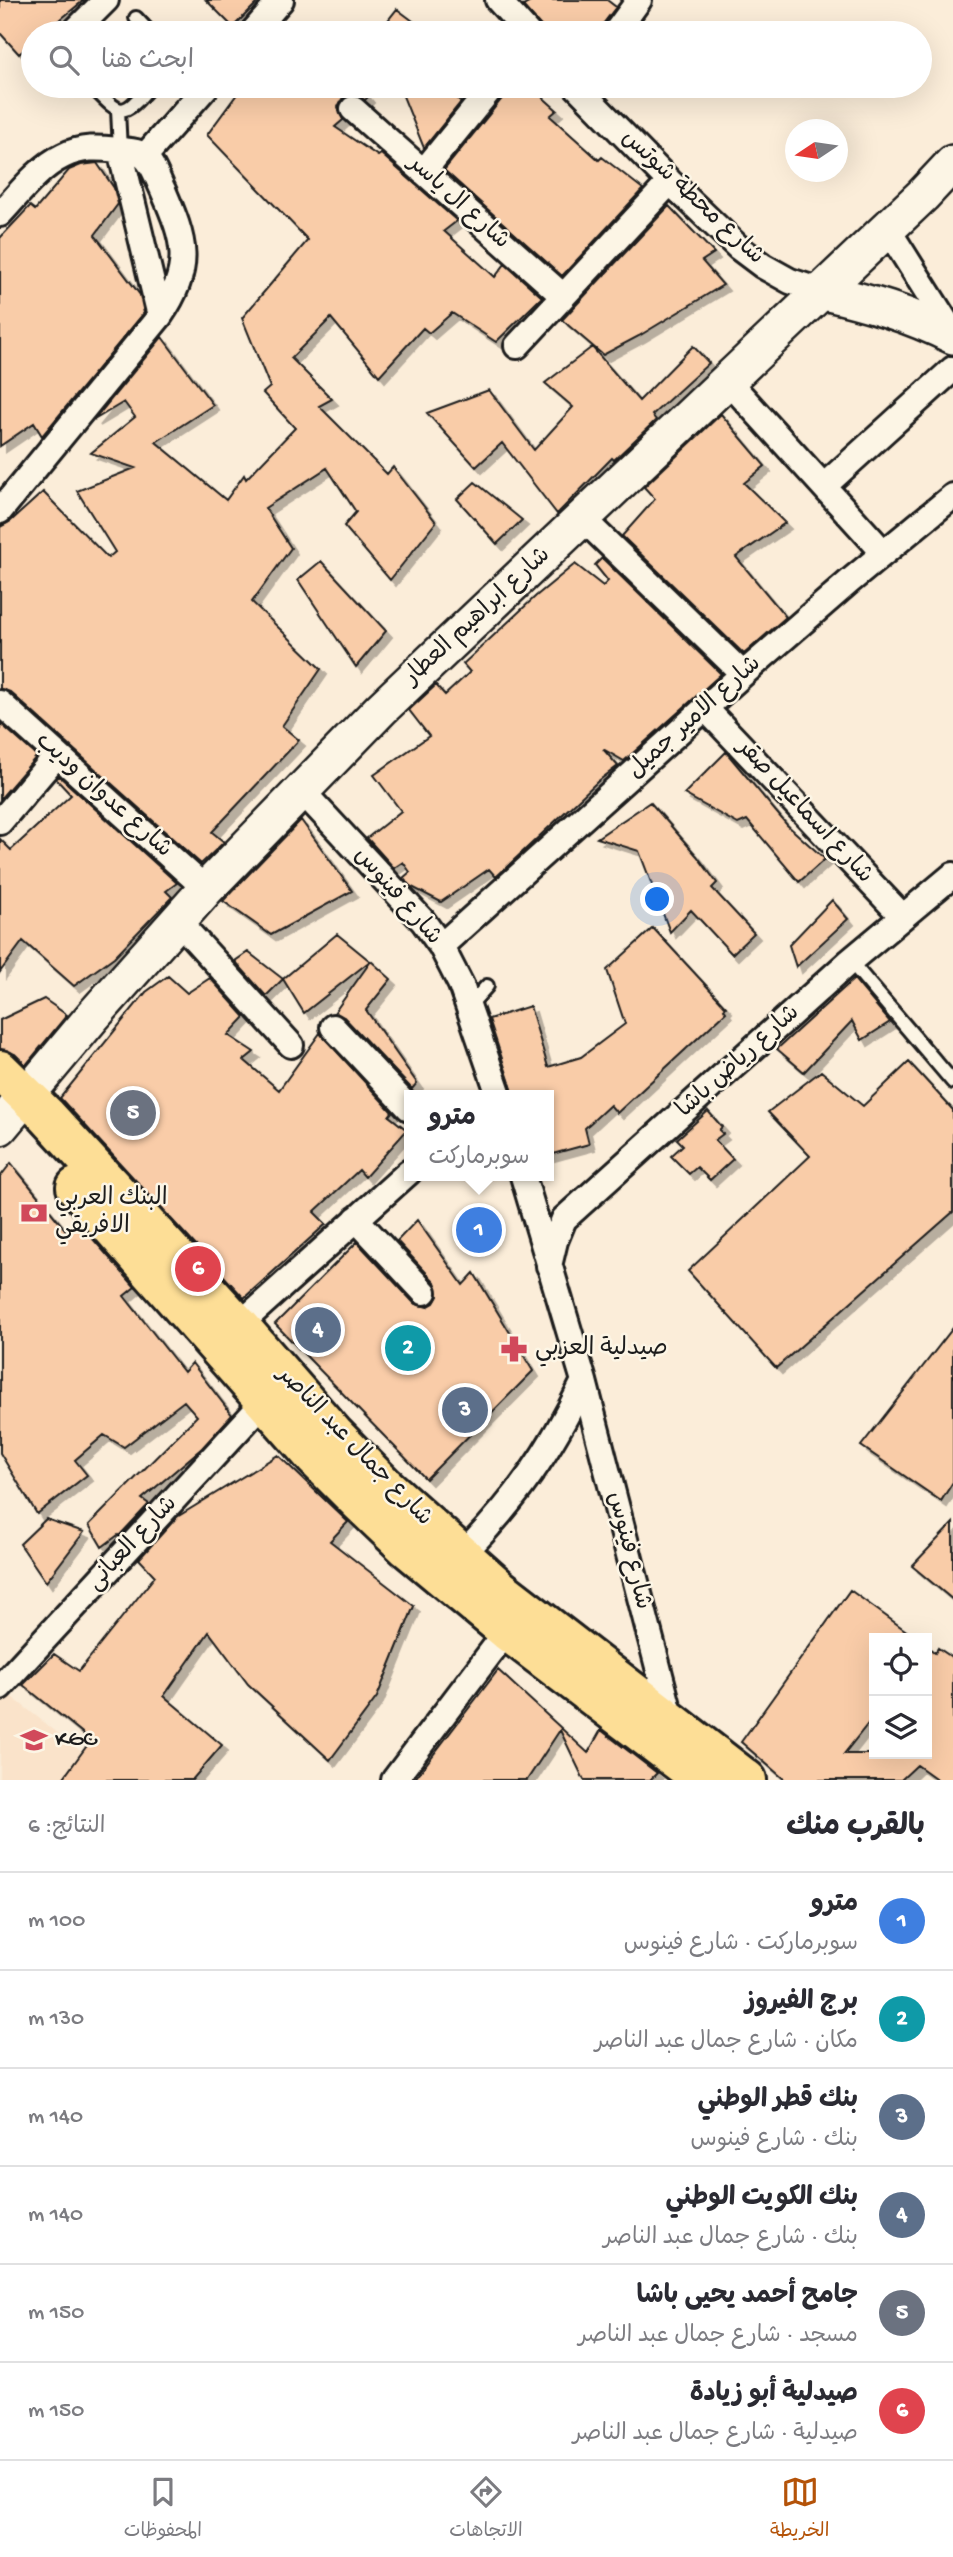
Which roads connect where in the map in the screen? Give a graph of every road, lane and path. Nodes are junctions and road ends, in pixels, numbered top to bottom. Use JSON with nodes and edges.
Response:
{"nodes":[{"id":1,"x":106,"y":0,"type":"edge"},
{"id":2,"x":281,"y":0,"type":"edge"},
{"id":3,"x":498,"y":0,"type":"edge"},
{"id":4,"x":639,"y":0,"type":"edge"},
{"id":5,"x":136,"y":18,"type":"dead end"},
{"id":6,"x":85,"y":21,"type":"edge"},
{"id":7,"x":139,"y":21,"type":"edge"},
{"id":8,"x":263,"y":21,"type":"edge"},
{"id":9,"x":517,"y":21,"type":"edge"},
{"id":10,"x":624,"y":21,"type":"edge"},
{"id":11,"x":103,"y":98,"type":"edge"},
{"id":12,"x":140,"y":98,"type":"edge"},
{"id":13,"x":196,"y":98,"type":"edge"},
{"id":14,"x":483,"y":98,"type":"edge"},
{"id":15,"x":589,"y":98,"type":"edge"},
{"id":16,"x":353,"y":109,"type":"dead end"},
{"id":17,"x":118,"y":110,"type":"junction"},
{"id":18,"x":120,"y":150,"type":"junction"},
{"id":19,"x":145,"y":156,"type":"junction"},
{"id":20,"x":953,"y":163,"type":"edge"},
{"id":21,"x":423,"y":172,"type":"junction"},
{"id":22,"x":670,"y":182,"type":"junction"},
{"id":23,"x":0,"y":215,"type":"edge"},
{"id":24,"x":887,"y":228,"type":"junction"},
{"id":25,"x":820,"y":291,"type":"junction"},
{"id":26,"x":563,"y":296,"type":"junction"},
{"id":27,"x":160,"y":316,"type":"junction"},
{"id":28,"x":953,"y":334,"type":"edge"},
{"id":29,"x":517,"y":346,"type":"dead end"},
{"id":30,"x":953,"y":369,"type":"edge"},
{"id":31,"x":727,"y":380,"type":"junction"},
{"id":32,"x":824,"y":486,"type":"junction"},
{"id":33,"x":953,"y":496,"type":"edge"},
{"id":34,"x":0,"y":511,"type":"edge"},
{"id":35,"x":582,"y":518,"type":"junction"},
{"id":36,"x":884,"y":553,"type":"junction"},
{"id":37,"x":743,"y":674,"type":"junction"},
{"id":38,"x":0,"y":704,"type":"edge"},
{"id":39,"x":705,"y":708,"type":"junction"},
{"id":40,"x":57,"y":755,"type":"junction"},
{"id":41,"x":302,"y":791,"type":"junction"},
{"id":42,"x":0,"y":822,"type":"edge"},
{"id":43,"x":953,"y":875,"type":"edge"},
{"id":44,"x":206,"y":889,"type":"junction"},
{"id":45,"x":902,"y":916,"type":"junction"},
{"id":46,"x":178,"y":921,"type":"junction"},
{"id":47,"x":441,"y":946,"type":"junction"},
{"id":48,"x":850,"y":961,"type":"junction"},
{"id":49,"x":487,"y":986,"type":"dead end"},
{"id":50,"x":469,"y":1006,"type":"junction"},
{"id":51,"x":333,"y":1027,"type":"dead end"},
{"id":52,"x":291,"y":1045,"type":"dead end"},
{"id":53,"x":953,"y":1082,"type":"edge"},
{"id":54,"x":496,"y":1090,"type":"edge"},
{"id":55,"x":7,"y":1101,"type":"edge"},
{"id":56,"x":404,"y":1103,"type":"edge"},
{"id":57,"x":404,"y":1176,"type":"edge"},
{"id":58,"x":524,"y":1181,"type":"edge"},
{"id":59,"x":356,"y":1219,"type":"junction"},
{"id":60,"x":550,"y":1266,"type":"junction"},
{"id":61,"x":424,"y":1292,"type":"dead end"},
{"id":62,"x":239,"y":1325,"type":"junction"},
{"id":63,"x":584,"y":1381,"type":"junction"},
{"id":64,"x":265,"y":1401,"type":"junction"},
{"id":65,"x":461,"y":1556,"type":"junction"},
{"id":66,"x":506,"y":1632,"type":"junction"},
{"id":67,"x":0,"y":1687,"type":"edge"},
{"id":68,"x":672,"y":1721,"type":"junction"},
{"id":69,"x":394,"y":1780,"type":"edge"},
{"id":70,"x":703,"y":1780,"type":"edge"},
{"id":71,"x":747,"y":1780,"type":"edge"}],
"edges":[{"from":1,"to":6,"type":"street"},
{"from":2,"to":8,"type":"street"},
{"from":3,"to":9,"type":"street"},
{"from":4,"to":10,"type":"street"},
{"from":5,"to":7,"type":"lane"},
{"from":11,"to":17,"type":"lane"},
{"from":12,"to":17,"type":"lane"},
{"from":13,"to":19,"type":"street"},
{"from":14,"to":21,"type":"street"},
{"from":15,"to":22,"type":"street","name":"شارع محطة شوتس"},
{"from":16,"to":21,"type":"street","name":"شارع ال ياسر"},
{"from":17,"to":18,"type":"lane"},
{"from":18,"to":19,"type":"street"},
{"from":18,"to":23,"type":"street"},
{"from":18,"to":27,"type":"street"},
{"from":19,"to":27,"type":"street"},
{"from":20,"to":24,"type":"street","name":"شارع ابراهيم العطار"},
{"from":21,"to":26,"type":"street","name":"شارع ال ياسر"},
{"from":22,"to":25,"type":"street","name":"شارع محطة شوتس"},
{"from":22,"to":26,"type":"street"},
{"from":24,"to":25,"type":"street","name":"شارع ابراهيم العطار"},
{"from":24,"to":28,"type":"street"},
{"from":25,"to":28,"type":"street"},
{"from":25,"to":31,"type":"street","name":"شارع ابراهيم العطار"},
{"from":26,"to":29,"type":"street"},
{"from":27,"to":34,"type":"street"},
{"from":30,"to":32,"type":"street"},
{"from":31,"to":32,"type":"street"},
{"from":31,"to":35,"type":"street","name":"شارع ابراهيم العطار"},
{"from":32,"to":36,"type":"street"},
{"from":33,"to":36,"type":"street","name":"شارع الامير جميل"},
{"from":35,"to":37,"type":"street"},
{"from":35,"to":41,"type":"street","name":"شارع ابراهيم العطار"},
{"from":36,"to":37,"type":"street","name":"شارع الامير جميل"},
{"from":37,"to":39,"type":"street","name":"شارع الامير جميل"},
{"from":38,"to":40,"type":"street","name":"شارع عدوان وديب"},
{"from":39,"to":45,"type":"street","name":"شارع اسماعيل صقر"},
{"from":39,"to":47,"type":"street","name":"شارع الامير جميل"},
{"from":40,"to":42,"type":"street"},
{"from":40,"to":44,"type":"street","name":"شارع عدوان وديب"},
{"from":41,"to":44,"type":"street","name":"شارع ابراهيم العطار"},
{"from":41,"to":47,"type":"street","name":"شارع فينوس"},
{"from":43,"to":45,"type":"street","name":"شارع رياض باشا"},
{"from":44,"to":46,"type":"street","name":"شارع ابراهيم العطار"},
{"from":45,"to":48,"type":"street","name":"شارع رياض باشا"},
{"from":46,"to":52,"type":"street"},
{"from":46,"to":55,"type":"street","name":"شارع ابراهيم العطار"},
{"from":47,"to":50,"type":"street","name":"شارع فينوس"},
{"from":48,"to":53,"type":"lane"},
{"from":48,"to":60,"type":"street","name":"شارع رياض باشا"},
{"from":49,"to":50,"type":"lane"},
{"from":50,"to":54,"type":"street","name":"شارع فينوس"},
{"from":51,"to":56,"type":"street"},
{"from":55,"to":62,"type":"main road","name":"شارع جمال عبد الناصر"},
{"from":55,"to":64,"type":"main road","name":"شارع جمال عبد الناصر"},
{"from":57,"to":59,"type":"street"},
{"from":58,"to":60,"type":"street","name":"شارع فينوس"},
{"from":59,"to":61,"type":"street"},
{"from":59,"to":62,"type":"street"},
{"from":60,"to":63,"type":"street","name":"شارع فينوس"},
{"from":62,"to":65,"type":"main road","name":"شارع جمال عبد الناصر"},
{"from":63,"to":65,"type":"street"},
{"from":63,"to":68,"type":"street","name":"شارع فينوس"},
{"from":64,"to":66,"type":"main road","name":"شارع جمال عبد الناصر"},
{"from":64,"to":67,"type":"street","name":"شارع العبانى"},
{"from":65,"to":68,"type":"main road","name":"شارع جمال عبد الناصر"},
{"from":66,"to":69,"type":"street"},
{"from":66,"to":70,"type":"main road","name":"شارع جمال عبد الناصر"},
{"from":68,"to":71,"type":"main road","name":"شارع جمال عبد الناصر"}]}
